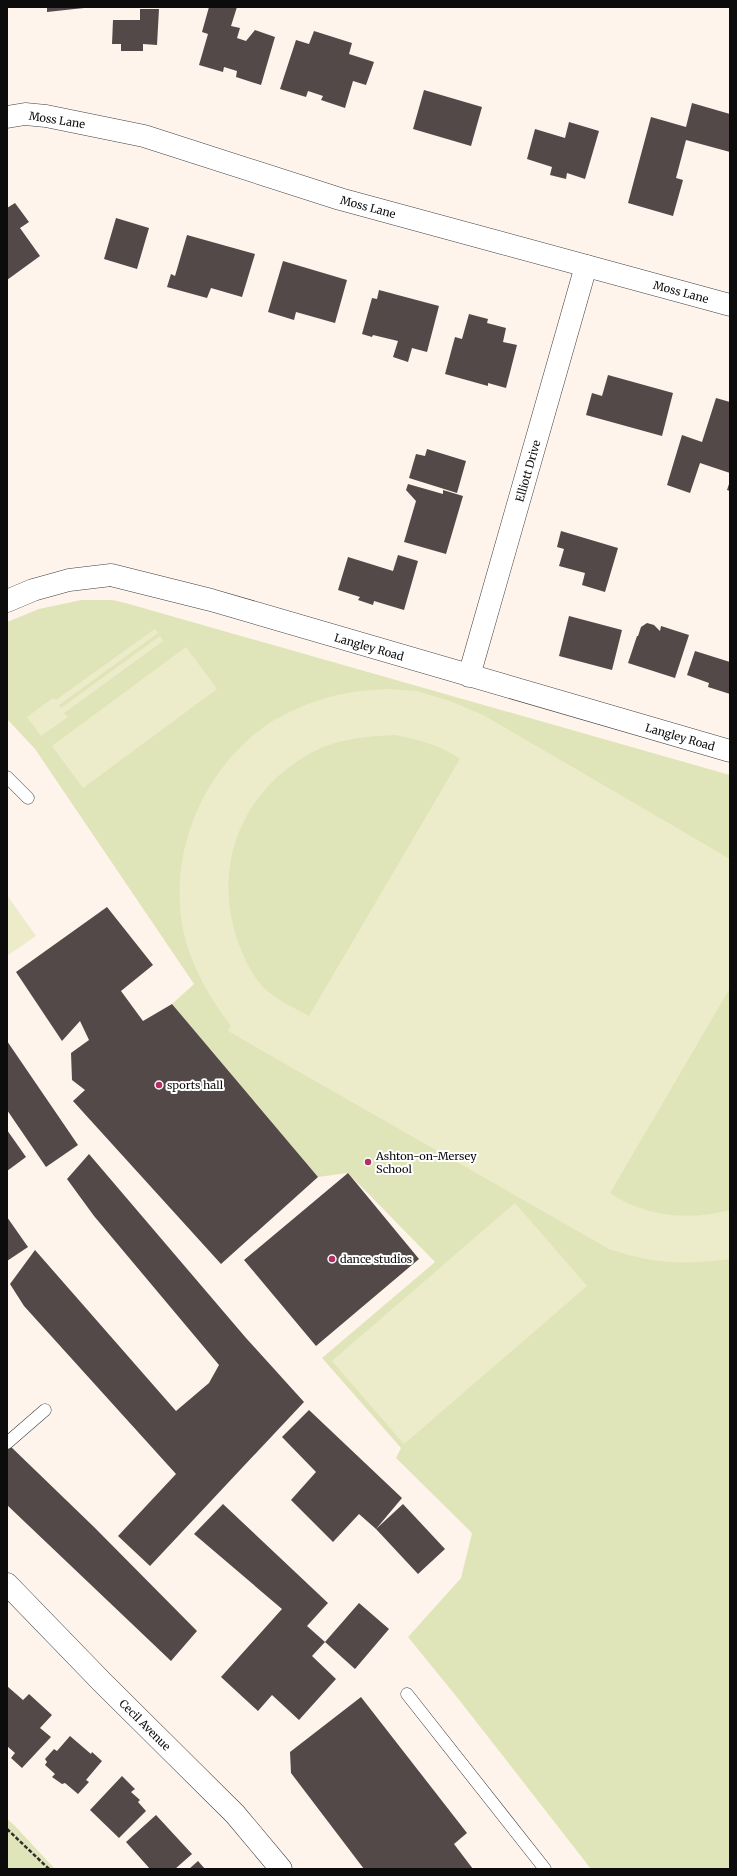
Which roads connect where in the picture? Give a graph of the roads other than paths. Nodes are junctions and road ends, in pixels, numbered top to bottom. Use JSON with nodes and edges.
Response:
{"nodes":[{"id":1,"x":7,"y":117,"type":"edge"},
{"id":2,"x":586,"y":266,"type":"junction"},
{"id":3,"x":730,"y":305,"type":"edge"},
{"id":4,"x":7,"y":601,"type":"edge"},
{"id":5,"x":469,"y":676,"type":"junction"},
{"id":6,"x":730,"y":751,"type":"edge"},
{"id":7,"x":7,"y":777,"type":"edge"},
{"id":8,"x":28,"y":798,"type":"dead end"},
{"id":9,"x":45,"y":1410,"type":"dead end"},
{"id":10,"x":7,"y":1443,"type":"edge"},
{"id":11,"x":7,"y":1584,"type":"edge"},
{"id":12,"x":407,"y":1694,"type":"dead end"},
{"id":13,"x":281,"y":1869,"type":"edge"},
{"id":14,"x":544,"y":1869,"type":"edge"}],
"edges":[{"from":1,"to":2,"type":"street","name":"Moss Lane"},
{"from":2,"to":3,"type":"street","name":"Moss Lane"},
{"from":2,"to":5,"type":"street","name":"Elliott Drive"},
{"from":4,"to":5,"type":"street","name":"Langley Road"},
{"from":5,"to":6,"type":"street","name":"Langley Road"},
{"from":7,"to":8,"type":"lane"},
{"from":9,"to":10,"type":"lane"},
{"from":11,"to":13,"type":"street","name":"Cecil Avenue"},
{"from":12,"to":14,"type":"lane"}]}
